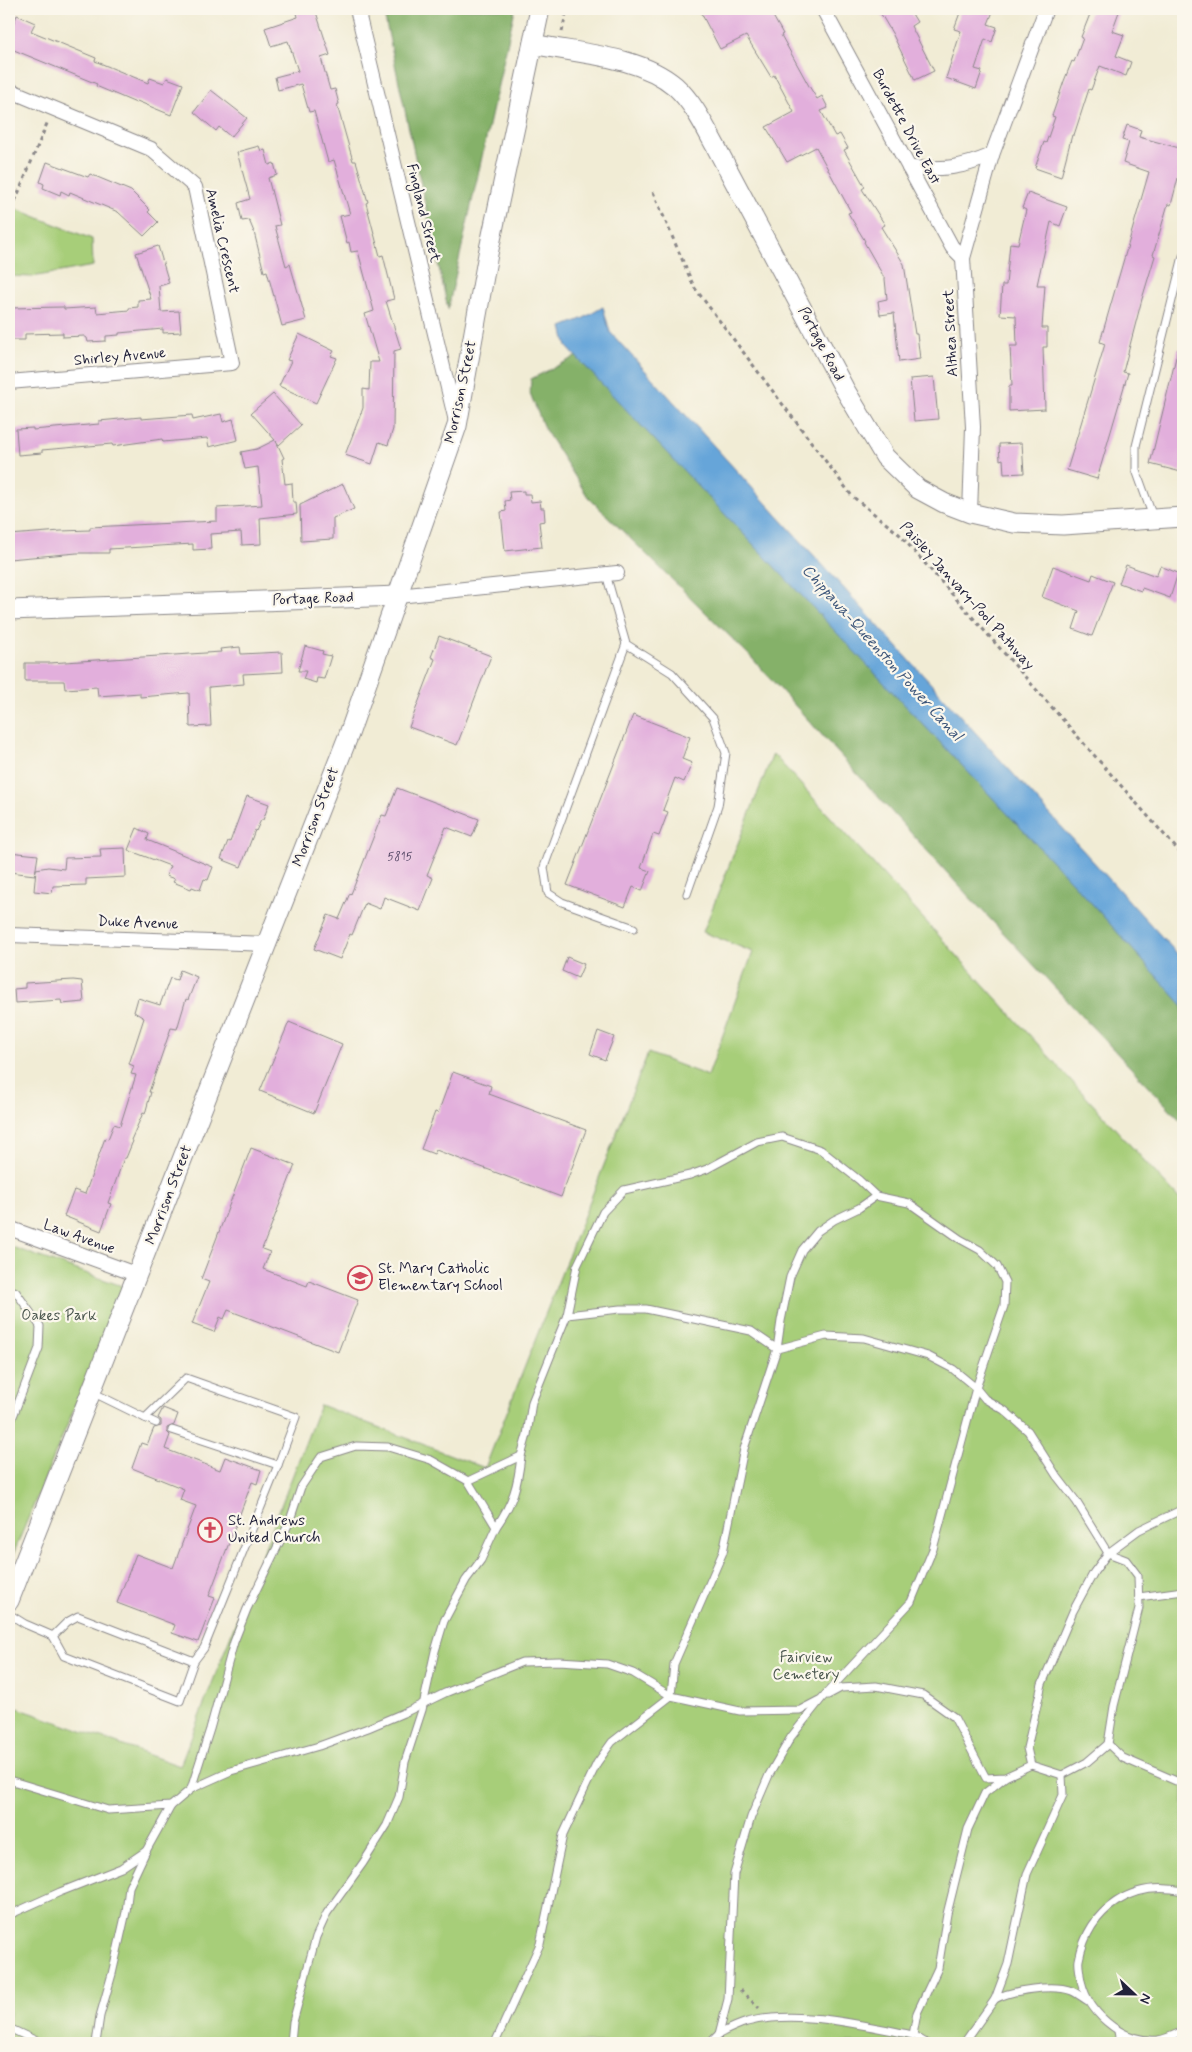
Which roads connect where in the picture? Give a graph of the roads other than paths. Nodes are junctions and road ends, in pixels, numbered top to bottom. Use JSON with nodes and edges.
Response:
{"nodes":[{"id":1,"x":357,"y":9,"type":"edge"},
{"id":2,"x":540,"y":9,"type":"edge"},
{"id":3,"x":823,"y":9,"type":"edge"},
{"id":4,"x":1046,"y":9,"type":"edge"},
{"id":5,"x":533,"y":44,"type":"junction"},
{"id":6,"x":9,"y":90,"type":"edge"},
{"id":7,"x":992,"y":155,"type":"junction"},
{"id":8,"x":909,"y":168,"type":"junction"},
{"id":9,"x":1183,"y":256,"type":"edge"},
{"id":10,"x":963,"y":258,"type":"junction"},
{"id":11,"x":232,"y":361,"type":"joint"},
{"id":12,"x":9,"y":382,"type":"edge"},
{"id":13,"x":457,"y":426,"type":"junction"},
{"id":14,"x":970,"y":513,"type":"junction"},
{"id":15,"x":1183,"y":517,"type":"edge"},
{"id":16,"x":1153,"y":518,"type":"junction"},
{"id":17,"x":612,"y":574,"type":"joint"},
{"id":18,"x":398,"y":596,"type":"junction"},
{"id":19,"x":9,"y":610,"type":"edge"},
{"id":20,"x":626,"y":644,"type":"junction"},
{"id":21,"x":687,"y":894,"type":"dead end"},
{"id":22,"x":634,"y":928,"type":"dead end"},
{"id":23,"x":9,"y":935,"type":"edge"},
{"id":24,"x":267,"y":944,"type":"junction"},
{"id":25,"x":876,"y":1196,"type":"junction"},
{"id":26,"x":9,"y":1228,"type":"edge"},
{"id":27,"x":138,"y":1275,"type":"junction"},
{"id":28,"x":9,"y":1289,"type":"edge"},
{"id":29,"x":567,"y":1315,"type":"junction"},
{"id":30,"x":777,"y":1349,"type":"junction"},
{"id":31,"x":976,"y":1388,"type":"junction"},
{"id":32,"x":92,"y":1392,"type":"junction"},
{"id":33,"x":145,"y":1418,"type":"junction"},
{"id":34,"x":156,"y":1423,"type":"dead end"},
{"id":35,"x":9,"y":1427,"type":"edge"},
{"id":36,"x":172,"y":1430,"type":"dead end"},
{"id":37,"x":521,"y":1456,"type":"junction"},
{"id":38,"x":278,"y":1464,"type":"junction"},
{"id":39,"x":468,"y":1481,"type":"junction"},
{"id":40,"x":1183,"y":1510,"type":"edge"},
{"id":41,"x":496,"y":1528,"type":"junction"},
{"id":42,"x":1108,"y":1553,"type":"junction"},
{"id":43,"x":13,"y":1576,"type":"edge"},
{"id":44,"x":1183,"y":1591,"type":"edge"},
{"id":45,"x":1139,"y":1597,"type":"junction"},
{"id":46,"x":9,"y":1600,"type":"edge"},
{"id":47,"x":9,"y":1614,"type":"edge"},
{"id":48,"x":53,"y":1636,"type":"junction"},
{"id":49,"x":194,"y":1661,"type":"junction"},
{"id":50,"x":671,"y":1696,"type":"junction"},
{"id":51,"x":822,"y":1698,"type":"junction"},
{"id":52,"x":424,"y":1703,"type":"junction"},
{"id":53,"x":1108,"y":1744,"type":"junction"},
{"id":54,"x":1031,"y":1765,"type":"junction"},
{"id":55,"x":1062,"y":1775,"type":"junction"},
{"id":56,"x":1005,"y":1777,"type":"junction"},
{"id":57,"x":9,"y":1780,"type":"edge"},
{"id":58,"x":1183,"y":1784,"type":"edge"},
{"id":59,"x":191,"y":1789,"type":"junction"},
{"id":60,"x":171,"y":1806,"type":"junction"},
{"id":61,"x":146,"y":1851,"type":"junction"},
{"id":62,"x":1183,"y":1892,"type":"edge"},
{"id":63,"x":9,"y":1915,"type":"edge"},
{"id":64,"x":994,"y":1999,"type":"junction"},
{"id":65,"x":1088,"y":2002,"type":"junction"},
{"id":66,"x":9,"y":2028,"type":"edge"},
{"id":67,"x":1118,"y":2031,"type":"junction"},
{"id":68,"x":1183,"y":2031,"type":"edge"},
{"id":69,"x":718,"y":2034,"type":"junction"},
{"id":70,"x":913,"y":2035,"type":"junction"},
{"id":71,"x":41,"y":2043,"type":"edge"},
{"id":72,"x":96,"y":2043,"type":"edge"},
{"id":73,"x":291,"y":2043,"type":"edge"},
{"id":74,"x":495,"y":2043,"type":"edge"},
{"id":75,"x":710,"y":2043,"type":"edge"},
{"id":76,"x":926,"y":2043,"type":"edge"},
{"id":77,"x":964,"y":2043,"type":"edge"},
{"id":78,"x":1120,"y":2043,"type":"edge"}],
"edges":[{"from":1,"to":13,"type":"street","name":"Fingland Street"},
{"from":2,"to":5,"type":"street","name":"Morrison Street"},
{"from":3,"to":8,"type":"street","name":"Burdette Drive East"},
{"from":4,"to":7,"type":"street","name":"Althea Street"},
{"from":5,"to":13,"type":"street","name":"Morrison Street"},
{"from":5,"to":14,"type":"street","name":"Portage Road"},
{"from":6,"to":11,"type":"street","name":"Amelia Crescent"},
{"from":7,"to":8,"type":"street"},
{"from":7,"to":10,"type":"street","name":"Althea Street"},
{"from":8,"to":10,"type":"street","name":"Burdette Drive East"},
{"from":9,"to":16,"type":"lane"},
{"from":10,"to":14,"type":"street","name":"Althea Street"},
{"from":11,"to":12,"type":"street","name":"Shirley Avenue"},
{"from":13,"to":18,"type":"street","name":"Morrison Street"},
{"from":14,"to":16,"type":"street","name":"Portage Road"},
{"from":15,"to":16,"type":"street","name":"Portage Road"},
{"from":17,"to":18,"type":"street","name":"Portage Road"},
{"from":17,"to":20,"type":"lane"},
{"from":18,"to":19,"type":"street","name":"Portage Road"},
{"from":18,"to":24,"type":"street","name":"Morrison Street"},
{"from":20,"to":21,"type":"lane"},
{"from":20,"to":22,"type":"lane"},
{"from":23,"to":24,"type":"street","name":"Duke Avenue"},
{"from":24,"to":27,"type":"street","name":"Morrison Street"},
{"from":25,"to":29,"type":"lane"},
{"from":25,"to":30,"type":"lane"},
{"from":25,"to":31,"type":"lane"},
{"from":26,"to":27,"type":"street","name":"Law Avenue"},
{"from":27,"to":32,"type":"street","name":"Morrison Street"},
{"from":28,"to":35,"type":"lane"},
{"from":29,"to":30,"type":"lane"},
{"from":29,"to":37,"type":"lane"},
{"from":30,"to":31,"type":"lane"},
{"from":30,"to":50,"type":"lane"},
{"from":31,"to":42,"type":"lane"},
{"from":31,"to":51,"type":"lane"},
{"from":32,"to":33,"type":"lane"},
{"from":32,"to":43,"type":"street","name":"Morrison Street"},
{"from":33,"to":34,"type":"lane"},
{"from":33,"to":38,"type":"lane"},
{"from":36,"to":38,"type":"lane"},
{"from":37,"to":39,"type":"lane"},
{"from":37,"to":41,"type":"lane"},
{"from":38,"to":49,"type":"lane"},
{"from":39,"to":41,"type":"lane"},
{"from":39,"to":59,"type":"lane"},
{"from":40,"to":42,"type":"lane"},
{"from":41,"to":52,"type":"lane"},
{"from":42,"to":45,"type":"lane"},
{"from":42,"to":54,"type":"lane"},
{"from":43,"to":46,"type":"street","name":"Morrison Street"},
{"from":44,"to":45,"type":"lane"},
{"from":45,"to":53,"type":"lane"},
{"from":47,"to":48,"type":"lane"},
{"from":48,"to":49,"type":"lane"},
{"from":48,"to":49,"type":"lane"},
{"from":50,"to":51,"type":"lane"},
{"from":50,"to":52,"type":"lane"},
{"from":50,"to":74,"type":"lane"},
{"from":51,"to":56,"type":"lane"},
{"from":51,"to":69,"type":"lane"},
{"from":52,"to":59,"type":"lane"},
{"from":52,"to":73,"type":"lane"},
{"from":53,"to":55,"type":"lane"},
{"from":53,"to":58,"type":"lane"},
{"from":54,"to":55,"type":"lane"},
{"from":54,"to":56,"type":"lane"},
{"from":55,"to":64,"type":"lane"},
{"from":56,"to":70,"type":"lane"},
{"from":57,"to":60,"type":"lane"},
{"from":59,"to":60,"type":"lane"},
{"from":60,"to":61,"type":"lane"},
{"from":61,"to":63,"type":"lane"},
{"from":61,"to":72,"type":"lane"},
{"from":62,"to":65,"type":"lane"},
{"from":64,"to":65,"type":"lane"},
{"from":64,"to":77,"type":"lane"},
{"from":65,"to":67,"type":"lane"},
{"from":66,"to":71,"type":"lane"},
{"from":67,"to":68,"type":"lane"},
{"from":67,"to":78,"type":"lane"},
{"from":69,"to":70,"type":"lane"},
{"from":69,"to":75,"type":"lane"},
{"from":70,"to":76,"type":"lane"}]}
